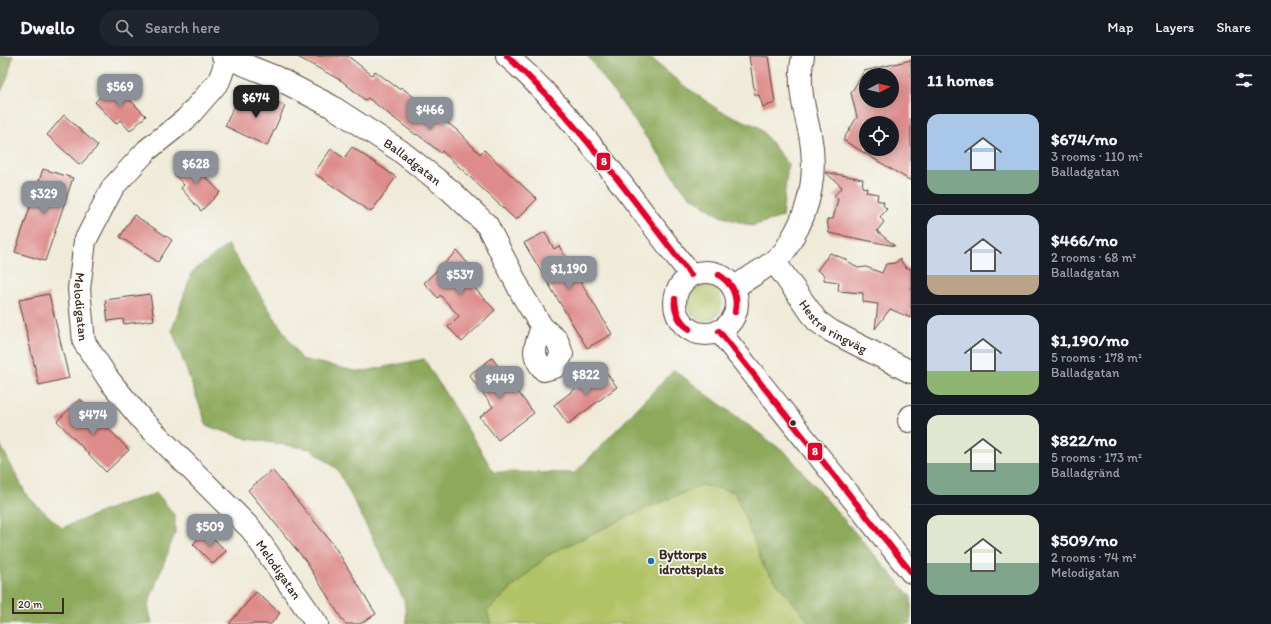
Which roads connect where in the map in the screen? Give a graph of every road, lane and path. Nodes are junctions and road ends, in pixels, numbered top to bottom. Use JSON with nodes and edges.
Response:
{"nodes":[{"id":1,"x":226,"y":56,"type":"edge"},
{"id":2,"x":507,"y":56,"type":"edge"},
{"id":3,"x":803,"y":56,"type":"edge"},
{"id":4,"x":774,"y":261,"type":"junction"},
{"id":5,"x":691,"y":275,"type":"junction"},
{"id":6,"x":733,"y":288,"type":"junction"},
{"id":7,"x":542,"y":327,"type":"dead end"},
{"id":8,"x":719,"y":331,"type":"junction"},
{"id":9,"x":911,"y":372,"type":"edge"},
{"id":10,"x":911,"y":572,"type":"edge"},
{"id":11,"x":315,"y":623,"type":"edge"}],
"edges":[{"from":1,"to":7,"type":"street","name":"Balladgatan"},
{"from":1,"to":11,"type":"street","name":"Melodigatan"},
{"from":2,"to":5,"type":"street"},
{"from":3,"to":4,"type":"street"},
{"from":4,"to":6,"type":"street"},
{"from":4,"to":9,"type":"street","name":"Hestra ringväg"},
{"from":5,"to":6,"type":"street"},
{"from":5,"to":8,"type":"street"},
{"from":6,"to":8,"type":"street"},
{"from":8,"to":10,"type":"street"}]}
